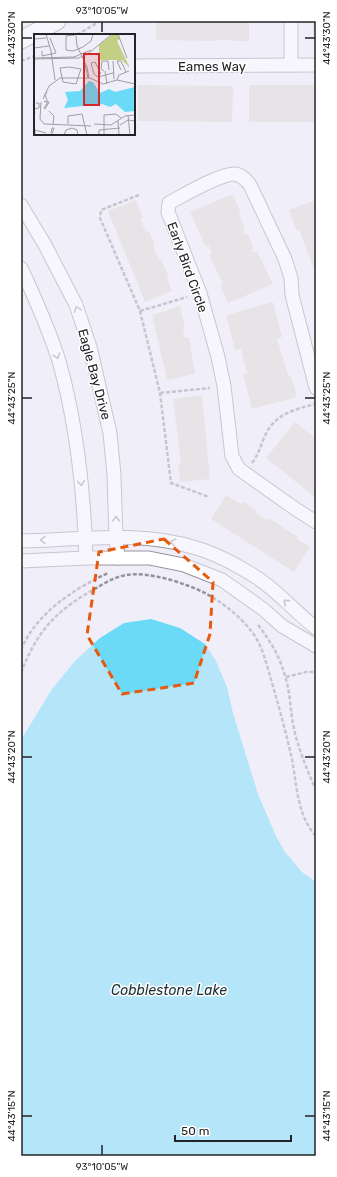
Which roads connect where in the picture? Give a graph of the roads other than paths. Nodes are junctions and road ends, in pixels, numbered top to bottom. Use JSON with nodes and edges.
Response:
{"nodes":[{"id":1,"x":57,"y":21,"type":"edge"},
{"id":2,"x":291,"y":21,"type":"edge"},
{"id":3,"x":21,"y":40,"type":"edge"},
{"id":4,"x":291,"y":65,"type":"junction"},
{"id":5,"x":135,"y":66,"type":"edge"},
{"id":6,"x":316,"y":66,"type":"edge"},
{"id":7,"x":21,"y":204,"type":"edge"},
{"id":8,"x":21,"y":268,"type":"edge"},
{"id":9,"x":316,"y":388,"type":"edge"},
{"id":10,"x":316,"y":522,"type":"edge"},
{"id":11,"x":116,"y":538,"type":"junction"},
{"id":12,"x":86,"y":539,"type":"junction"},
{"id":13,"x":21,"y":541,"type":"edge"},
{"id":14,"x":86,"y":558,"type":"junction"},
{"id":15,"x":118,"y":558,"type":"junction"},
{"id":16,"x":21,"y":561,"type":"edge"},
{"id":17,"x":233,"y":564,"type":"junction"},
{"id":18,"x":222,"y":580,"type":"junction"},
{"id":19,"x":316,"y":628,"type":"edge"},
{"id":20,"x":316,"y":646,"type":"edge"}],
"edges":[{"from":1,"to":3,"type":"street"},
{"from":2,"to":4,"type":"street"},
{"from":4,"to":5,"type":"street","name":"Eames Way"},
{"from":4,"to":6,"type":"street","name":"Eames Way"},
{"from":11,"to":7,"type":"street","name":"Eagle Bay Drive","one_way":true},
{"from":8,"to":12,"type":"street","one_way":true},
{"from":9,"to":10,"type":"street","name":"Early Bird Circle"},
{"from":11,"to":12,"type":"street"},
{"from":11,"to":15,"type":"street","name":"Eagle Bay Drive"},
{"from":17,"to":11,"type":"street","one_way":true},
{"from":12,"to":13,"type":"street","one_way":true},
{"from":12,"to":14,"type":"street"},
{"from":14,"to":15,"type":"street"},
{"from":14,"to":16,"type":"street"},
{"from":15,"to":18,"type":"street"},
{"from":17,"to":18,"type":"street"},
{"from":19,"to":17,"type":"street","one_way":true},
{"from":18,"to":20,"type":"street"}]}
